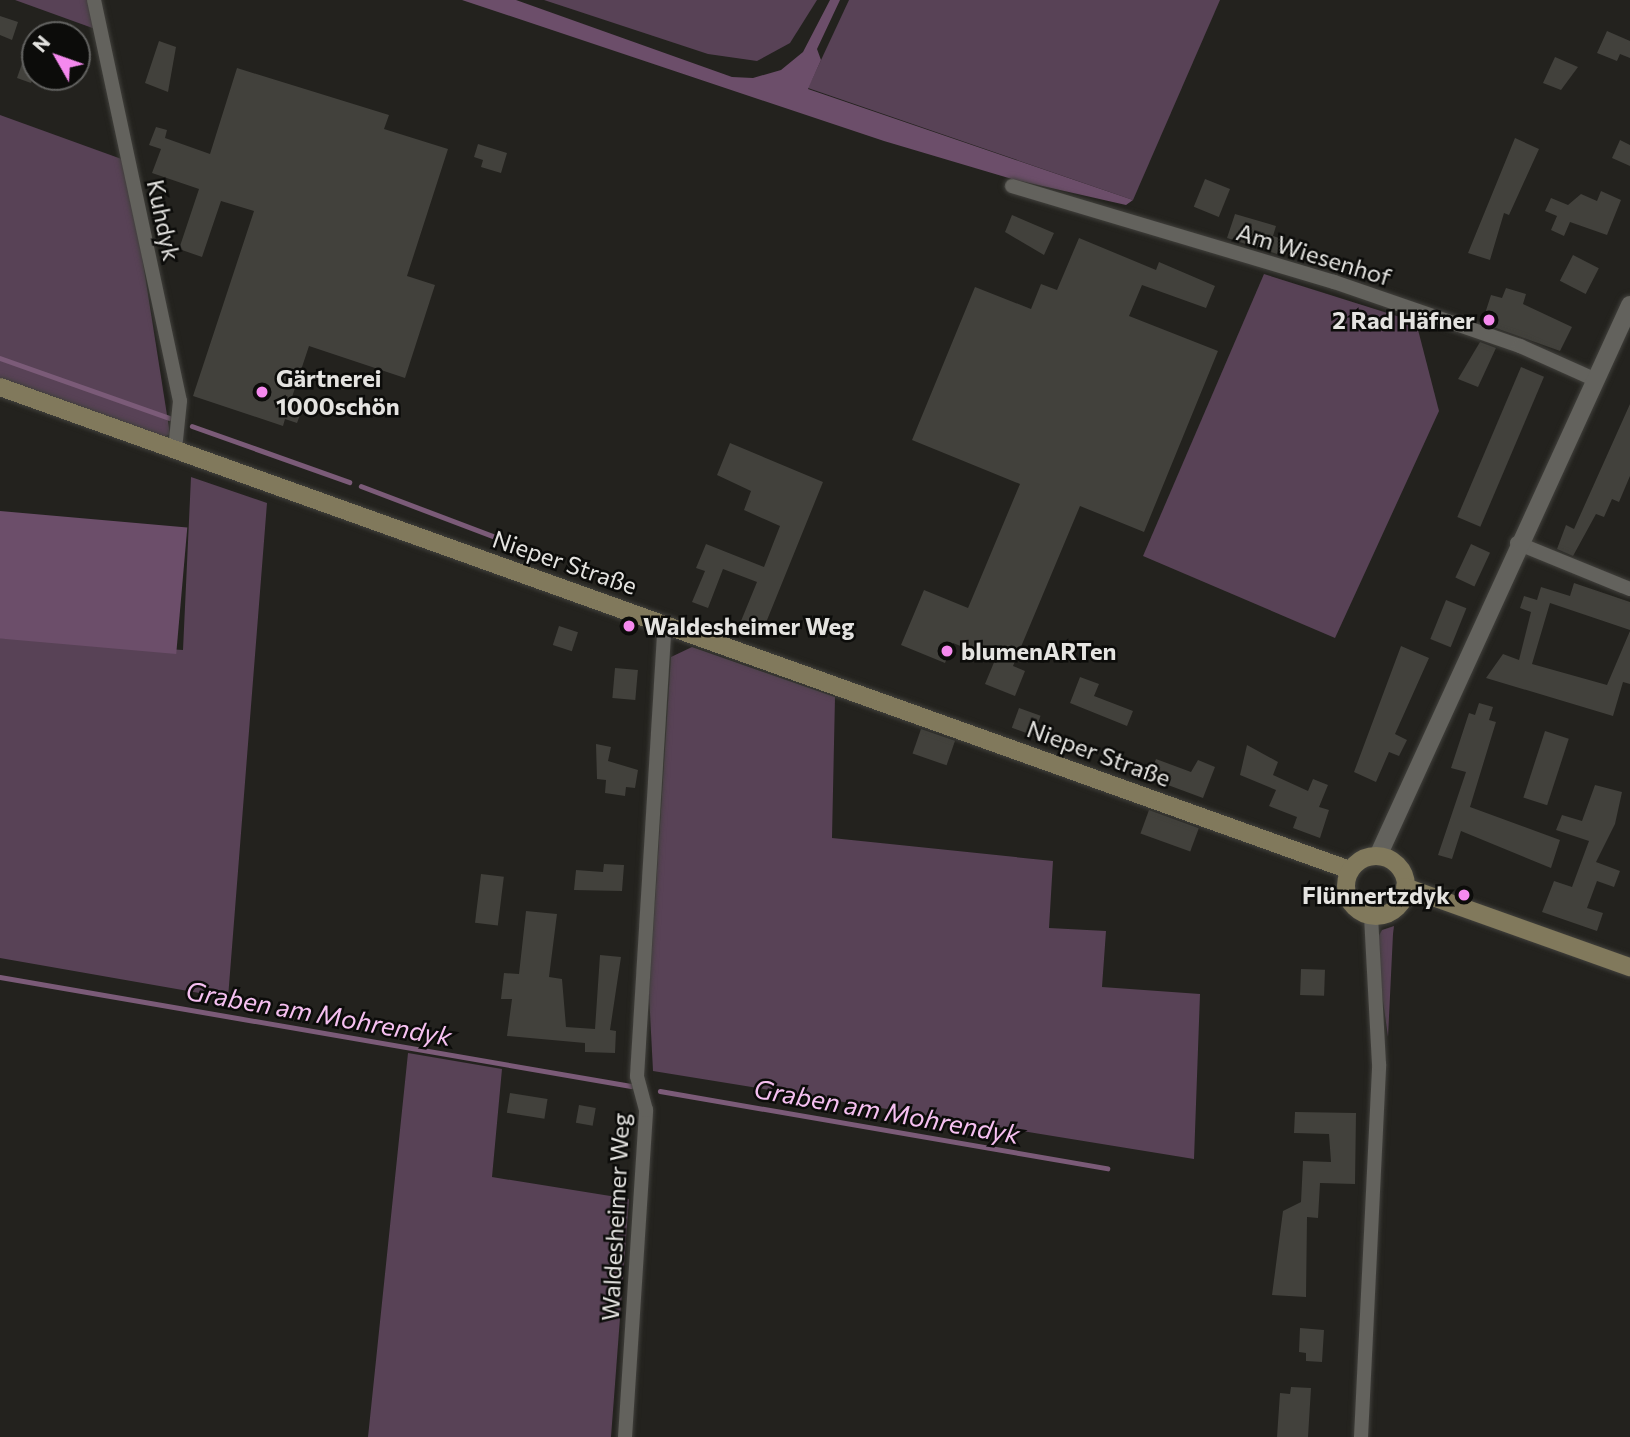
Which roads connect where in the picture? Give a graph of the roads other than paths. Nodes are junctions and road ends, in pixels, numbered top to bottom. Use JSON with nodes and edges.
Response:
{"nodes":[{"id":1,"x":94,"y":0,"type":"edge"},
{"id":2,"x":1012,"y":186,"type":"dead end"},
{"id":3,"x":1630,"y":305,"type":"edge"},
{"id":4,"x":1597,"y":380,"type":"junction"},
{"id":5,"x":0,"y":387,"type":"edge"},
{"id":6,"x":175,"y":449,"type":"junction"},
{"id":7,"x":1517,"y":543,"type":"junction"},
{"id":8,"x":1630,"y":589,"type":"edge"},
{"id":9,"x":665,"y":623,"type":"junction"},
{"id":10,"x":1378,"y":856,"type":"junction"},
{"id":11,"x":1350,"y":870,"type":"junction"},
{"id":12,"x":1405,"y":887,"type":"junction"},
{"id":13,"x":1371,"y":915,"type":"junction"},
{"id":14,"x":1630,"y":967,"type":"edge"},
{"id":15,"x":625,"y":1437,"type":"edge"},
{"id":16,"x":1361,"y":1437,"type":"edge"}],
"edges":[{"from":1,"to":6,"type":"street","name":"Kuhdyk"},
{"from":2,"to":4,"type":"street","name":"Am Wiesenhof"},
{"from":3,"to":4,"type":"street"},
{"from":4,"to":7,"type":"street"},
{"from":5,"to":6,"type":"main road","name":"Nieper Straße"},
{"from":6,"to":9,"type":"main road","name":"Nieper Straße"},
{"from":7,"to":8,"type":"street"},
{"from":7,"to":10,"type":"street"},
{"from":9,"to":11,"type":"main road","name":"Nieper Straße"},
{"from":9,"to":15,"type":"street","name":"Waldesheimer Weg"},
{"from":10,"to":11,"type":"main road"},
{"from":10,"to":12,"type":"main road"},
{"from":11,"to":13,"type":"main road"},
{"from":12,"to":13,"type":"main road"},
{"from":12,"to":14,"type":"main road"},
{"from":13,"to":16,"type":"street"}]}
